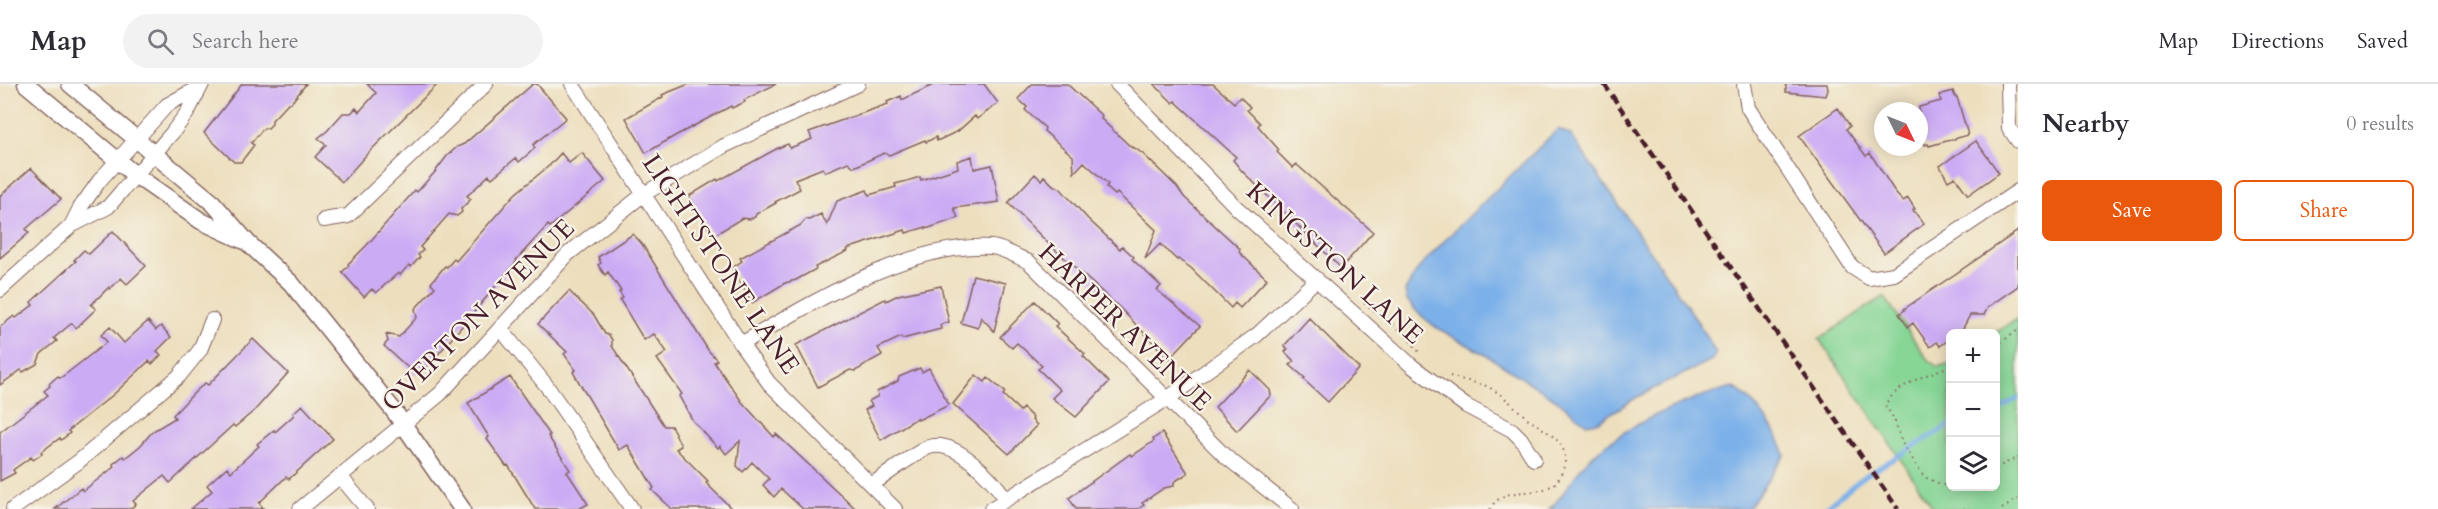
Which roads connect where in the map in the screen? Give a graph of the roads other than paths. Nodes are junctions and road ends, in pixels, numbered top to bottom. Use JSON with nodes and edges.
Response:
{"nodes":[{"id":1,"x":26,"y":84,"type":"edge"},
{"id":2,"x":69,"y":84,"type":"edge"},
{"id":3,"x":486,"y":84,"type":"edge"},
{"id":4,"x":572,"y":84,"type":"edge"},
{"id":5,"x":858,"y":84,"type":"edge"},
{"id":6,"x":1117,"y":84,"type":"edge"},
{"id":7,"x":1744,"y":84,"type":"edge"},
{"id":8,"x":2008,"y":84,"type":"edge"},
{"id":9,"x":201,"y":85,"type":"edge"},
{"id":10,"x":136,"y":140,"type":"junction"},
{"id":11,"x":2018,"y":141,"type":"edge"},
{"id":12,"x":154,"y":154,"type":"junction"},
{"id":13,"x":117,"y":161,"type":"junction"},
{"id":14,"x":135,"y":175,"type":"junction"},
{"id":15,"x":2018,"y":191,"type":"edge"},
{"id":16,"x":644,"y":194,"type":"junction"},
{"id":17,"x":324,"y":220,"type":"dead end"},
{"id":18,"x":71,"y":226,"type":"junction"},
{"id":19,"x":248,"y":243,"type":"junction"},
{"id":20,"x":1317,"y":279,"type":"junction"},
{"id":21,"x":0,"y":290,"type":"edge"},
{"id":22,"x":212,"y":320,"type":"dead end"},
{"id":23,"x":500,"y":328,"type":"junction"},
{"id":24,"x":741,"y":344,"type":"junction"},
{"id":25,"x":1168,"y":398,"type":"junction"},
{"id":26,"x":404,"y":425,"type":"junction"},
{"id":27,"x":1534,"y":459,"type":"dead end"},
{"id":28,"x":340,"y":476,"type":"junction"},
{"id":29,"x":871,"y":485,"type":"junction"},
{"id":30,"x":1006,"y":499,"type":"junction"},
{"id":31,"x":13,"y":509,"type":"edge"},
{"id":32,"x":300,"y":509,"type":"edge"},
{"id":33,"x":367,"y":509,"type":"edge"},
{"id":34,"x":462,"y":509,"type":"edge"},
{"id":35,"x":632,"y":509,"type":"edge"},
{"id":36,"x":895,"y":509,"type":"edge"},
{"id":37,"x":991,"y":509,"type":"edge"},
{"id":38,"x":1292,"y":509,"type":"edge"}],
"edges":[{"from":1,"to":13,"type":"street"},
{"from":2,"to":10,"type":"street"},
{"from":3,"to":17,"type":"street"},
{"from":4,"to":16,"type":"street","name":"LIGHTSTONE LANE"},
{"from":5,"to":16,"type":"street","name":"OVERTON AVENUE"},
{"from":6,"to":20,"type":"street","name":"KINGSTON LANE"},
{"from":7,"to":15,"type":"street"},
{"from":8,"to":11,"type":"street"},
{"from":9,"to":10,"type":"street"},
{"from":9,"to":12,"type":"street"},
{"from":10,"to":12,"type":"street"},
{"from":10,"to":13,"type":"street"},
{"from":12,"to":14,"type":"street"},
{"from":12,"to":19,"type":"street"},
{"from":13,"to":14,"type":"street"},
{"from":13,"to":18,"type":"street"},
{"from":14,"to":18,"type":"street"},
{"from":14,"to":19,"type":"street"},
{"from":16,"to":23,"type":"street","name":"OVERTON AVENUE"},
{"from":16,"to":24,"type":"street","name":"LIGHTSTONE LANE"},
{"from":18,"to":21,"type":"street"},
{"from":19,"to":26,"type":"street"},
{"from":20,"to":25,"type":"street"},
{"from":20,"to":27,"type":"street","name":"KINGSTON LANE"},
{"from":22,"to":31,"type":"street"},
{"from":23,"to":26,"type":"street","name":"OVERTON AVENUE"},
{"from":23,"to":35,"type":"street"},
{"from":24,"to":25,"type":"street","name":"HARPER AVENUE"},
{"from":24,"to":29,"type":"street","name":"LIGHTSTONE LANE"},
{"from":25,"to":30,"type":"street"},
{"from":25,"to":38,"type":"street","name":"HARPER AVENUE"},
{"from":26,"to":28,"type":"street","name":"OVERTON AVENUE"},
{"from":26,"to":34,"type":"street"},
{"from":28,"to":32,"type":"street","name":"OVERTON AVENUE"},
{"from":28,"to":33,"type":"street"},
{"from":29,"to":30,"type":"street"},
{"from":29,"to":36,"type":"street","name":"LIGHTSTONE LANE"},
{"from":30,"to":37,"type":"street"}]}
